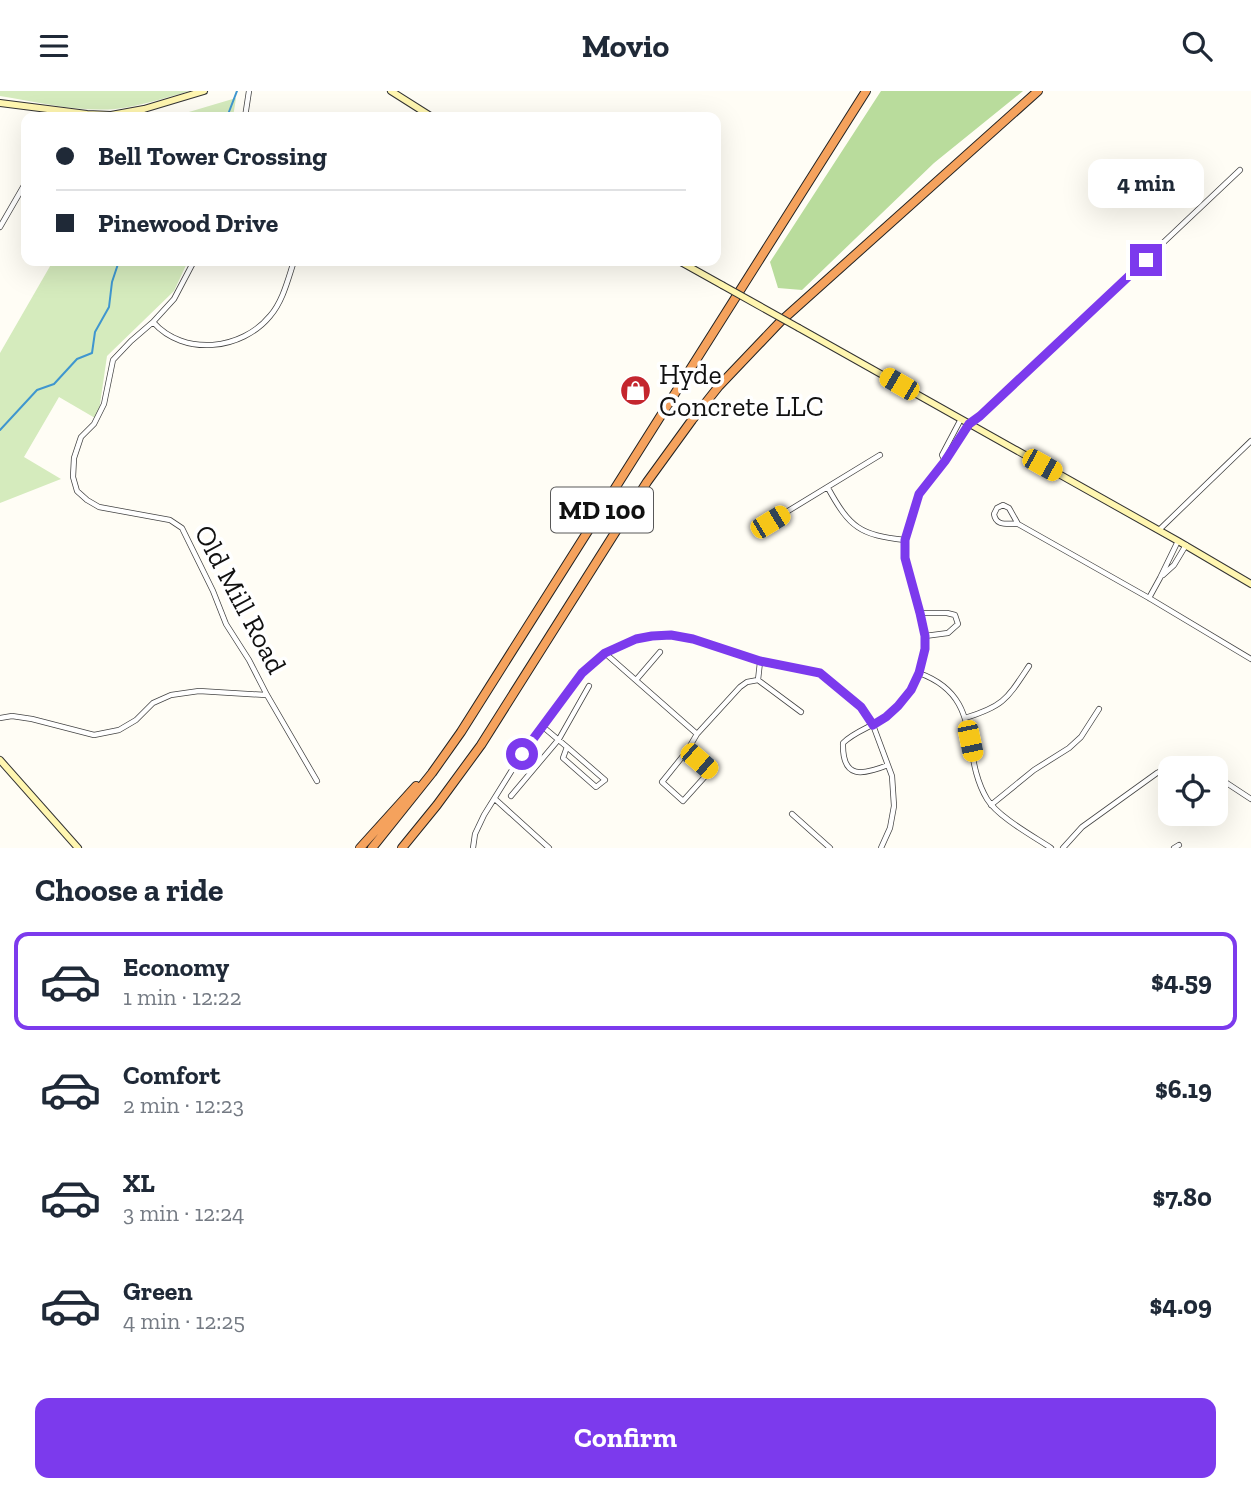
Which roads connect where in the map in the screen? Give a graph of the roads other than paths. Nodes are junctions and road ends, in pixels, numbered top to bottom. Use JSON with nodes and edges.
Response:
{"nodes":[{"id":1,"x":204,"y":91,"type":"edge"},
{"id":2,"x":249,"y":91,"type":"edge"},
{"id":3,"x":391,"y":91,"type":"edge"},
{"id":4,"x":866,"y":91,"type":"edge"},
{"id":5,"x":1038,"y":91,"type":"edge"},
{"id":6,"x":0,"y":103,"type":"edge"},
{"id":7,"x":52,"y":112,"type":"edge"},
{"id":8,"x":129,"y":112,"type":"edge"},
{"id":9,"x":246,"y":112,"type":"edge"},
{"id":10,"x":424,"y":112,"type":"edge"},
{"id":11,"x":1240,"y":170,"type":"dead end"},
{"id":12,"x":21,"y":191,"type":"edge"},
{"id":13,"x":0,"y":227,"type":"edge"},
{"id":14,"x":191,"y":266,"type":"edge"},
{"id":15,"x":292,"y":266,"type":"edge"},
{"id":16,"x":687,"y":266,"type":"edge"},
{"id":17,"x":153,"y":323,"type":"junction"},
{"id":18,"x":961,"y":419,"type":"junction"},
{"id":19,"x":969,"y":424,"type":"junction"},
{"id":20,"x":1251,"y":441,"type":"edge"},
{"id":21,"x":880,"y":455,"type":"dead end"},
{"id":22,"x":945,"y":461,"type":"junction"},
{"id":23,"x":828,"y":488,"type":"junction"},
{"id":24,"x":770,"y":522,"type":"dead end"},
{"id":25,"x":1018,"y":524,"type":"junction"},
{"id":26,"x":1159,"y":530,"type":"junction"},
{"id":27,"x":905,"y":540,"type":"junction"},
{"id":28,"x":1178,"y":541,"type":"junction"},
{"id":29,"x":1185,"y":545,"type":"junction"},
{"id":30,"x":1160,"y":578,"type":"junction"},
{"id":31,"x":1251,"y":584,"type":"edge"},
{"id":32,"x":1149,"y":598,"type":"junction"},
{"id":33,"x":920,"y":613,"type":"junction"},
{"id":34,"x":925,"y":636,"type":"junction"},
{"id":35,"x":660,"y":652,"type":"dead end"},
{"id":36,"x":605,"y":653,"type":"junction"},
{"id":37,"x":1251,"y":659,"type":"edge"},
{"id":38,"x":760,"y":661,"type":"junction"},
{"id":39,"x":1029,"y":666,"type":"dead end"},
{"id":40,"x":919,"y":673,"type":"junction"},
{"id":41,"x":636,"y":680,"type":"junction"},
{"id":42,"x":758,"y":680,"type":"junction"},
{"id":43,"x":589,"y":686,"type":"dead end"},
{"id":44,"x":267,"y":695,"type":"junction"},
{"id":45,"x":1099,"y":709,"type":"dead end"},
{"id":46,"x":801,"y":712,"type":"dead end"},
{"id":47,"x":0,"y":718,"type":"edge"},
{"id":48,"x":965,"y":718,"type":"junction"},
{"id":49,"x":873,"y":725,"type":"junction"},
{"id":50,"x":542,"y":726,"type":"junction"},
{"id":51,"x":697,"y":734,"type":"junction"},
{"id":52,"x":559,"y":739,"type":"junction"},
{"id":53,"x":567,"y":747,"type":"junction"},
{"id":54,"x":687,"y":751,"type":"junction"},
{"id":55,"x":0,"y":760,"type":"edge"},
{"id":56,"x":888,"y":765,"type":"junction"},
{"id":57,"x":1158,"y":772,"type":"edge"},
{"id":58,"x":432,"y":773,"type":"junction"},
{"id":59,"x":317,"y":781,"type":"dead end"},
{"id":60,"x":1228,"y":784,"type":"edge"},
{"id":61,"x":511,"y":796,"type":"dead end"},
{"id":62,"x":495,"y":799,"type":"junction"},
{"id":63,"x":1251,"y":799,"type":"edge"},
{"id":64,"x":437,"y":805,"type":"junction"},
{"id":65,"x":991,"y":805,"type":"junction"},
{"id":66,"x":792,"y":814,"type":"dead end"},
{"id":67,"x":78,"y":848,"type":"edge"},
{"id":68,"x":360,"y":848,"type":"edge"},
{"id":69,"x":372,"y":848,"type":"edge"},
{"id":70,"x":402,"y":848,"type":"edge"},
{"id":71,"x":407,"y":848,"type":"edge"},
{"id":72,"x":473,"y":848,"type":"edge"},
{"id":73,"x":549,"y":848,"type":"edge"},
{"id":74,"x":830,"y":848,"type":"edge"},
{"id":75,"x":881,"y":848,"type":"edge"},
{"id":76,"x":1051,"y":848,"type":"edge"},
{"id":77,"x":1063,"y":848,"type":"edge"}],
"edges":[{"from":1,"to":8,"type":"main road"},
{"from":2,"to":9,"type":"street"},
{"from":3,"to":10,"type":"main road"},
{"from":4,"to":58,"type":"highway","number":"MD 100"},
{"from":5,"to":64,"type":"highway","number":"MD 100"},
{"from":6,"to":7,"type":"main road"},
{"from":11,"to":19,"type":"street"},
{"from":12,"to":13,"type":"street"},
{"from":14,"to":17,"type":"street","name":"Old Mill Road"},
{"from":15,"to":17,"type":"street"},
{"from":16,"to":18,"type":"main road","bridge":true},
{"from":17,"to":44,"type":"street","name":"Old Mill Road"},
{"from":18,"to":19,"type":"main road"},
{"from":18,"to":22,"type":"street"},
{"from":19,"to":22,"type":"street"},
{"from":19,"to":26,"type":"main road"},
{"from":20,"to":26,"type":"street"},
{"from":21,"to":23,"type":"street"},
{"from":22,"to":27,"type":"street"},
{"from":23,"to":24,"type":"street"},
{"from":23,"to":27,"type":"street"},
{"from":25,"to":25,"type":"street"},
{"from":25,"to":32,"type":"street"},
{"from":26,"to":28,"type":"main road"},
{"from":27,"to":33,"type":"street"},
{"from":28,"to":29,"type":"main road"},
{"from":28,"to":30,"type":"street"},
{"from":29,"to":30,"type":"street"},
{"from":29,"to":31,"type":"main road"},
{"from":30,"to":32,"type":"street"},
{"from":32,"to":37,"type":"street"},
{"from":33,"to":34,"type":"street"},
{"from":33,"to":34,"type":"street"},
{"from":34,"to":40,"type":"street"},
{"from":35,"to":41,"type":"street"},
{"from":36,"to":38,"type":"street"},
{"from":36,"to":41,"type":"street"},
{"from":36,"to":50,"type":"street"},
{"from":38,"to":42,"type":"street"},
{"from":38,"to":49,"type":"street"},
{"from":39,"to":48,"type":"street"},
{"from":40,"to":48,"type":"street"},
{"from":40,"to":49,"type":"street"},
{"from":41,"to":51,"type":"street"},
{"from":42,"to":46,"type":"street"},
{"from":42,"to":51,"type":"street"},
{"from":43,"to":52,"type":"street"},
{"from":44,"to":47,"type":"street","name":"Old Mill Road"},
{"from":44,"to":59,"type":"street","name":"Old Mill Road"},
{"from":45,"to":65,"type":"street"},
{"from":48,"to":65,"type":"street"},
{"from":49,"to":56,"type":"street"},
{"from":49,"to":56,"type":"street"},
{"from":50,"to":52,"type":"street"},
{"from":50,"to":62,"type":"street"},
{"from":51,"to":54,"type":"street"},
{"from":52,"to":53,"type":"street"},
{"from":52,"to":61,"type":"street"},
{"from":53,"to":53,"type":"street"},
{"from":54,"to":54,"type":"street"},
{"from":55,"to":67,"type":"main road"},
{"from":56,"to":75,"type":"street"},
{"from":57,"to":77,"type":"street"},
{"from":58,"to":68,"type":"highway"},
{"from":58,"to":69,"type":"highway","number":"MD 100"},
{"from":60,"to":63,"type":"street"},
{"from":62,"to":72,"type":"street"},
{"from":62,"to":73,"type":"street"},
{"from":64,"to":70,"type":"highway","number":"MD 100"},
{"from":64,"to":71,"type":"highway"},
{"from":65,"to":76,"type":"street"},
{"from":66,"to":74,"type":"street"}]}
